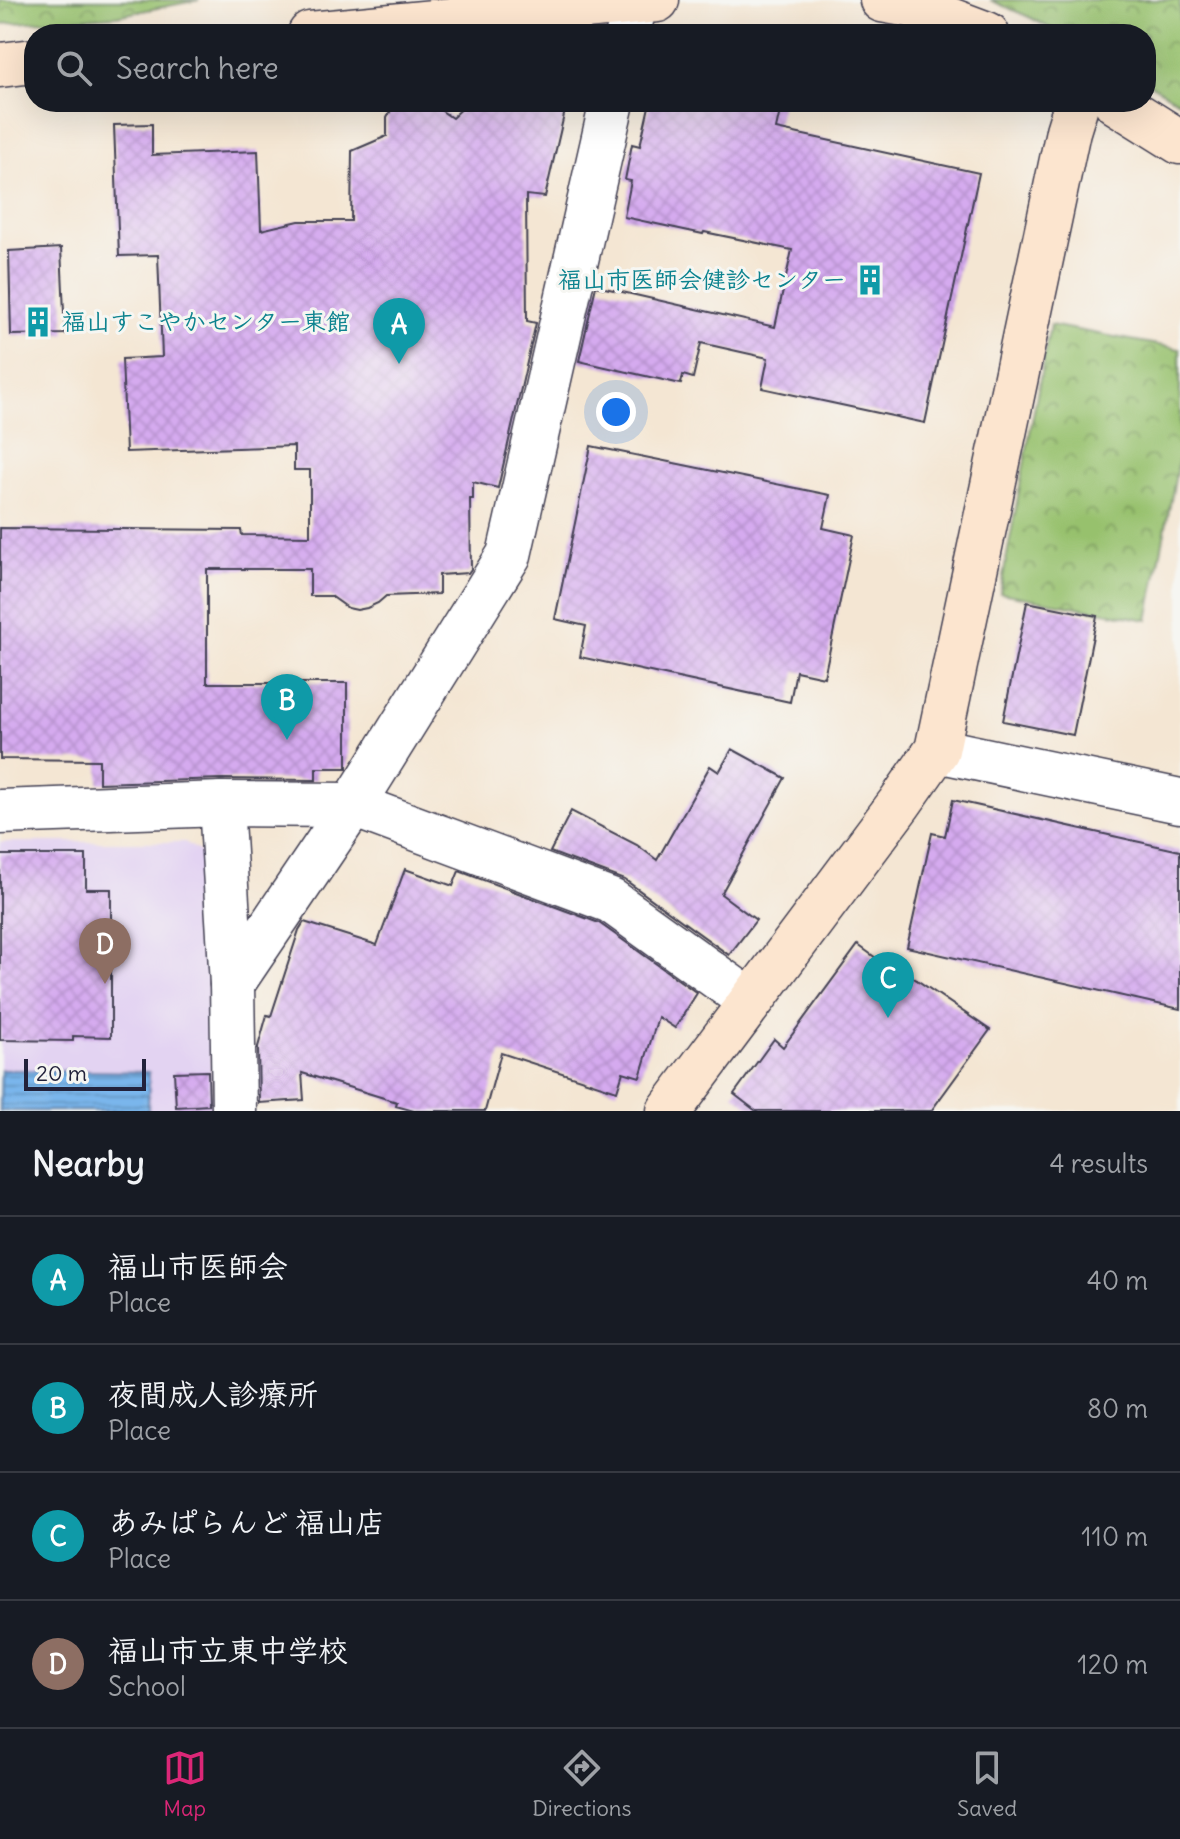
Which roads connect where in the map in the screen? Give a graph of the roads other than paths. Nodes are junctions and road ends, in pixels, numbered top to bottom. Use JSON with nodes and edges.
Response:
{"nodes":[{"id":1,"x":882,"y":0,"type":"edge"},
{"id":2,"x":640,"y":12,"type":"edge"},
{"id":3,"x":460,"y":24,"type":"edge"},
{"id":4,"x":960,"y":24,"type":"edge"},
{"id":5,"x":24,"y":62,"type":"edge"},
{"id":6,"x":0,"y":65,"type":"edge"},
{"id":7,"x":610,"y":112,"type":"edge"},
{"id":8,"x":1074,"y":112,"type":"edge"},
{"id":9,"x":1132,"y":112,"type":"edge"},
{"id":10,"x":1180,"y":142,"type":"edge"},
{"id":11,"x":937,"y":750,"type":"junction"},
{"id":12,"x":1180,"y":801,"type":"edge"},
{"id":13,"x":221,"y":804,"type":"junction"},
{"id":14,"x":353,"y":805,"type":"junction"},
{"id":15,"x":0,"y":812,"type":"edge"},
{"id":16,"x":232,"y":984,"type":"junction"},
{"id":17,"x":750,"y":1001,"type":"junction"},
{"id":18,"x":234,"y":1111,"type":"edge"},
{"id":19,"x":669,"y":1111,"type":"edge"}],
"edges":[{"from":1,"to":4,"type":"street"},
{"from":2,"to":3,"type":"street"},
{"from":5,"to":6,"type":"street"},
{"from":7,"to":14,"type":"street"},
{"from":8,"to":11,"type":"street"},
{"from":9,"to":10,"type":"street"},
{"from":11,"to":12,"type":"street"},
{"from":11,"to":17,"type":"street"},
{"from":13,"to":14,"type":"street"},
{"from":13,"to":15,"type":"street"},
{"from":13,"to":16,"type":"street"},
{"from":14,"to":16,"type":"street"},
{"from":14,"to":17,"type":"street"},
{"from":16,"to":18,"type":"street"},
{"from":17,"to":19,"type":"street"}]}
